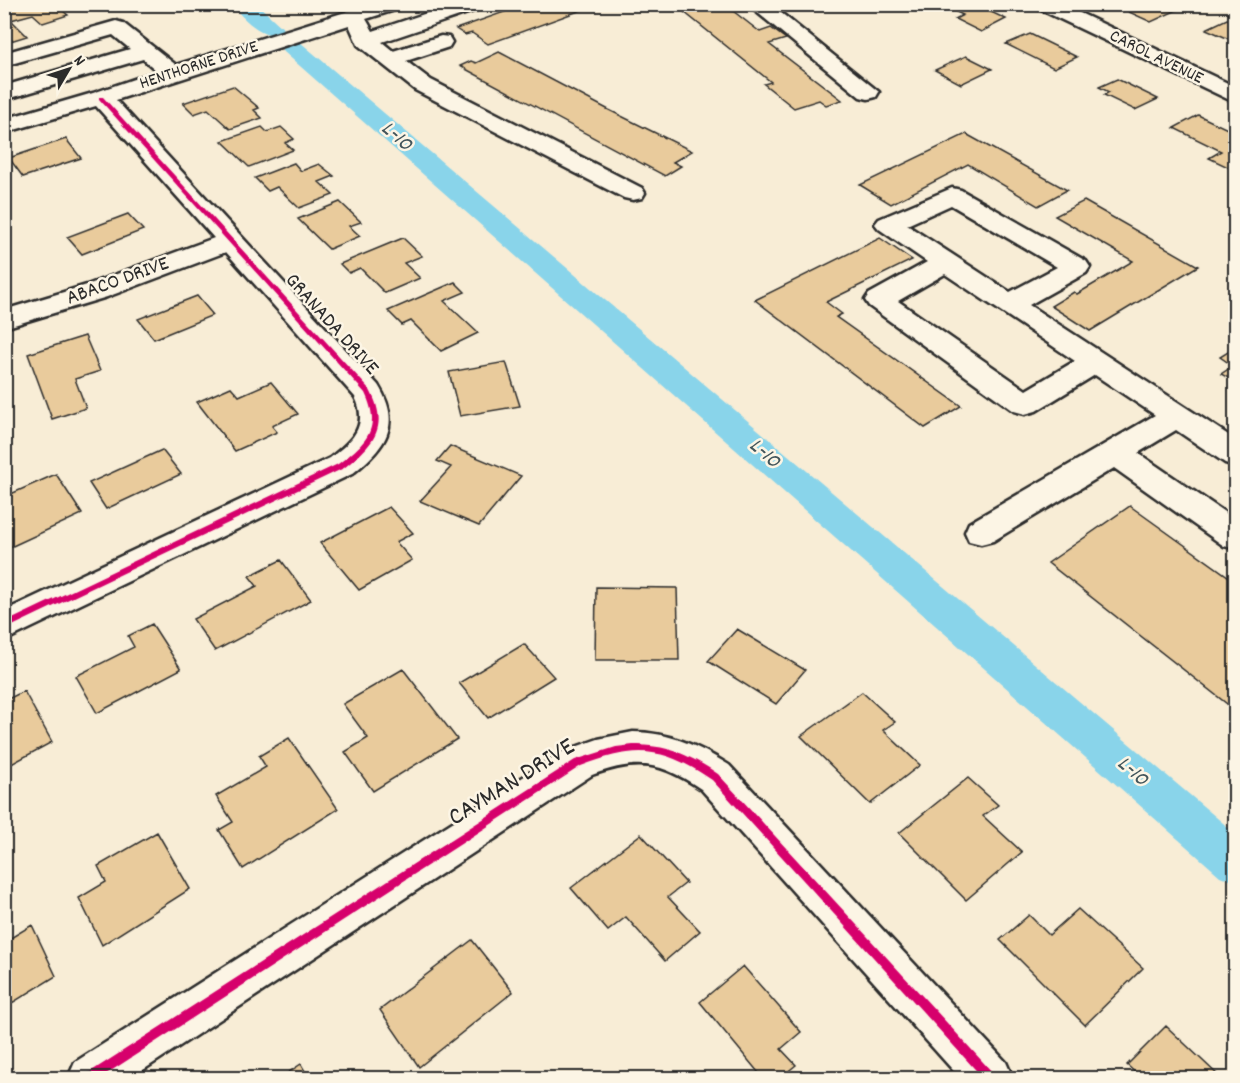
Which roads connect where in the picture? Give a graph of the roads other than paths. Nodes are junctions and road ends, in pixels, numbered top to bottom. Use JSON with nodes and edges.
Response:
{"nodes":[{"id":1,"x":394,"y":4,"type":"edge"},
{"id":2,"x":476,"y":4,"type":"edge"},
{"id":3,"x":757,"y":4,"type":"edge"},
{"id":4,"x":1044,"y":4,"type":"edge"},
{"id":5,"x":356,"y":17,"type":"junction"},
{"id":6,"x":366,"y":40,"type":"junction"},
{"id":7,"x":441,"y":42,"type":"dead end"},
{"id":8,"x":147,"y":51,"type":"junction"},
{"id":9,"x":390,"y":59,"type":"junction"},
{"id":10,"x":4,"y":60,"type":"edge"},
{"id":11,"x":173,"y":73,"type":"junction"},
{"id":12,"x":868,"y":92,"type":"dead end"},
{"id":13,"x":4,"y":93,"type":"edge"},
{"id":14,"x":1236,"y":96,"type":"edge"},
{"id":15,"x":101,"y":98,"type":"junction"},
{"id":16,"x":4,"y":126,"type":"edge"},
{"id":17,"x":633,"y":193,"type":"dead end"},
{"id":18,"x":231,"y":241,"type":"junction"},
{"id":19,"x":946,"y":262,"type":"junction"},
{"id":20,"x":1009,"y":304,"type":"junction"},
{"id":21,"x":4,"y":319,"type":"edge"},
{"id":22,"x":1095,"y":362,"type":"junction"},
{"id":23,"x":1177,"y":416,"type":"junction"},
{"id":24,"x":1115,"y":453,"type":"junction"},
{"id":25,"x":1236,"y":455,"type":"edge"},
{"id":26,"x":981,"y":532,"type":"dead end"},
{"id":27,"x":1236,"y":537,"type":"edge"},
{"id":28,"x":4,"y":627,"type":"edge"},
{"id":29,"x":91,"y":1078,"type":"edge"},
{"id":30,"x":990,"y":1078,"type":"edge"}],
"edges":[{"from":1,"to":5,"type":"street","name":"HENTHORNE DRIVE"},
{"from":2,"to":6,"type":"street"},
{"from":3,"to":12,"type":"street"},
{"from":4,"to":14,"type":"street","name":"CAROL AVENUE"},
{"from":5,"to":6,"type":"street"},
{"from":5,"to":11,"type":"street","name":"HENTHORNE DRIVE"},
{"from":6,"to":9,"type":"street"},
{"from":7,"to":9,"type":"street"},
{"from":8,"to":10,"type":"street"},
{"from":8,"to":11,"type":"street"},
{"from":8,"to":13,"type":"street"},
{"from":9,"to":17,"type":"street"},
{"from":11,"to":15,"type":"street","name":"HENTHORNE DRIVE"},
{"from":15,"to":16,"type":"street","name":"HENTHORNE DRIVE"},
{"from":15,"to":18,"type":"street","name":"GRANADA DRIVE"},
{"from":18,"to":21,"type":"street","name":"ABACO DRIVE"},
{"from":18,"to":28,"type":"street","name":"GRANADA DRIVE"},
{"from":19,"to":20,"type":"street"},
{"from":19,"to":20,"type":"street"},
{"from":19,"to":22,"type":"street"},
{"from":20,"to":22,"type":"street"},
{"from":22,"to":23,"type":"street"},
{"from":23,"to":24,"type":"street"},
{"from":23,"to":25,"type":"street"},
{"from":24,"to":26,"type":"street"},
{"from":24,"to":27,"type":"street"},
{"from":29,"to":30,"type":"street","name":"CAYMAN DRIVE"}]}
